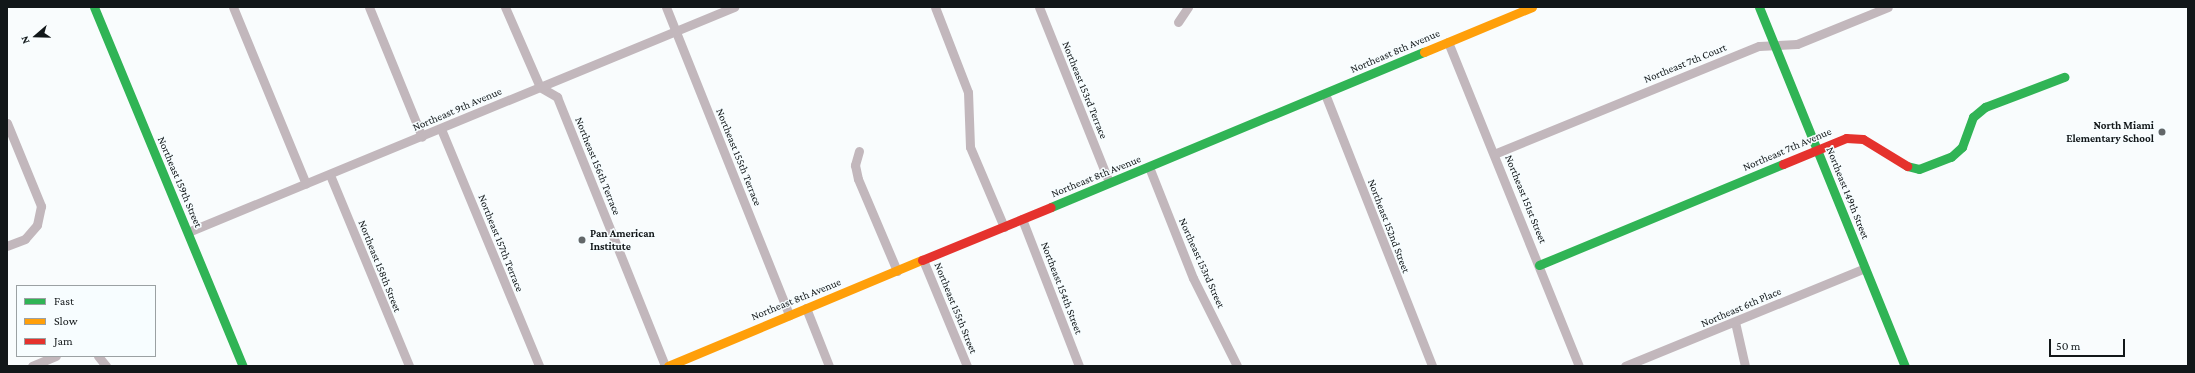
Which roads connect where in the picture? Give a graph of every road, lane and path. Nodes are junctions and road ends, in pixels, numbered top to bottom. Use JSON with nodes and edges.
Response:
{"nodes":[{"id":1,"x":94,"y":7,"type":"edge"},
{"id":2,"x":233,"y":7,"type":"edge"},
{"id":3,"x":369,"y":7,"type":"edge"},
{"id":4,"x":505,"y":7,"type":"edge"},
{"id":5,"x":666,"y":7,"type":"edge"},
{"id":6,"x":734,"y":7,"type":"edge"},
{"id":7,"x":935,"y":7,"type":"edge"},
{"id":8,"x":1039,"y":7,"type":"edge"},
{"id":9,"x":1188,"y":7,"type":"edge"},
{"id":10,"x":1532,"y":7,"type":"edge"},
{"id":11,"x":1759,"y":7,"type":"edge"},
{"id":12,"x":1888,"y":7,"type":"edge"},
{"id":13,"x":1178,"y":22,"type":"dead end"},
{"id":14,"x":676,"y":32,"type":"junction"},
{"id":15,"x":1448,"y":42,"type":"junction"},
{"id":16,"x":1773,"y":44,"type":"junction"},
{"id":17,"x":2064,"y":77,"type":"dead end"},
{"id":18,"x":540,"y":87,"type":"junction"},
{"id":19,"x":1325,"y":94,"type":"junction"},
{"id":20,"x":7,"y":123,"type":"edge"},
{"id":21,"x":441,"y":129,"type":"junction"},
{"id":22,"x":422,"y":137,"type":"junction"},
{"id":23,"x":1818,"y":150,"type":"junction"},
{"id":24,"x":859,"y":151,"type":"dead end"},
{"id":25,"x":1494,"y":154,"type":"junction"},
{"id":26,"x":1149,"y":167,"type":"junction"},
{"id":27,"x":330,"y":175,"type":"junction"},
{"id":28,"x":1109,"y":182,"type":"junction"},
{"id":29,"x":306,"y":184,"type":"junction"},
{"id":30,"x":1022,"y":219,"type":"junction"},
{"id":31,"x":1004,"y":227,"type":"junction"},
{"id":32,"x":188,"y":232,"type":"junction"},
{"id":33,"x":7,"y":246,"type":"edge"},
{"id":34,"x":924,"y":260,"type":"junction"},
{"id":35,"x":1539,"y":266,"type":"junction"},
{"id":36,"x":1865,"y":268,"type":"junction"},
{"id":37,"x":897,"y":271,"type":"junction"},
{"id":38,"x":806,"y":308,"type":"junction"},
{"id":39,"x":789,"y":315,"type":"junction"},
{"id":40,"x":1735,"y":322,"type":"junction"},
{"id":41,"x":54,"y":357,"type":"edge"},
{"id":42,"x":99,"y":357,"type":"edge"},
{"id":43,"x":32,"y":366,"type":"edge"},
{"id":44,"x":106,"y":366,"type":"edge"},
{"id":45,"x":243,"y":366,"type":"edge"},
{"id":46,"x":409,"y":366,"type":"edge"},
{"id":47,"x":539,"y":366,"type":"edge"},
{"id":48,"x":666,"y":366,"type":"edge"},
{"id":49,"x":829,"y":366,"type":"edge"},
{"id":50,"x":967,"y":366,"type":"edge"},
{"id":51,"x":1079,"y":366,"type":"edge"},
{"id":52,"x":1237,"y":366,"type":"edge"},
{"id":53,"x":1432,"y":366,"type":"edge"},
{"id":54,"x":1579,"y":366,"type":"edge"},
{"id":55,"x":1625,"y":366,"type":"edge"},
{"id":56,"x":1745,"y":366,"type":"edge"},
{"id":57,"x":1905,"y":366,"type":"edge"}],
"edges":[{"from":1,"to":32,"type":"street","name":"Northeast 159th Street"},
{"from":2,"to":29,"type":"street"},
{"from":3,"to":22,"type":"street"},
{"from":4,"to":18,"type":"street"},
{"from":5,"to":14,"type":"street","name":"Northeast 155th Terrace"},
{"from":6,"to":14,"type":"street","name":"Northeast 9th Avenue"},
{"from":7,"to":31,"type":"street"},
{"from":8,"to":28,"type":"street","name":"Northeast 153rd Terrace"},
{"from":9,"to":13,"type":"street"},
{"from":10,"to":15,"type":"street","name":"Northeast 8th Avenue"},
{"from":11,"to":16,"type":"street","name":"Northeast 149th Street"},
{"from":12,"to":16,"type":"street","name":"Northeast 7th Court"},
{"from":14,"to":18,"type":"street","name":"Northeast 9th Avenue"},
{"from":14,"to":39,"type":"street","name":"Northeast 155th Terrace"},
{"from":15,"to":19,"type":"street","name":"Northeast 8th Avenue"},
{"from":15,"to":25,"type":"street","name":"Northeast 151st Street"},
{"from":16,"to":23,"type":"street","name":"Northeast 149th Street"},
{"from":16,"to":25,"type":"street","name":"Northeast 7th Court"},
{"from":17,"to":23,"type":"street","name":"Northeast 7th Avenue"},
{"from":18,"to":21,"type":"street","name":"Northeast 9th Avenue"},
{"from":18,"to":48,"type":"street","name":"Northeast 156th Terrace"},
{"from":19,"to":26,"type":"street","name":"Northeast 8th Avenue"},
{"from":19,"to":53,"type":"street","name":"Northeast 152nd Street"},
{"from":20,"to":33,"type":"street"},
{"from":21,"to":22,"type":"street","name":"Northeast 9th Avenue"},
{"from":21,"to":47,"type":"street","name":"Northeast 157th Terrace"},
{"from":22,"to":27,"type":"street","name":"Northeast 9th Avenue"},
{"from":23,"to":35,"type":"street","name":"Northeast 7th Avenue"},
{"from":23,"to":36,"type":"street","name":"Northeast 149th Street"},
{"from":24,"to":37,"type":"street"},
{"from":25,"to":35,"type":"street","name":"Northeast 151st Street"},
{"from":26,"to":28,"type":"street","name":"Northeast 8th Avenue"},
{"from":26,"to":52,"type":"street","name":"Northeast 153rd Street"},
{"from":27,"to":29,"type":"street","name":"Northeast 9th Avenue"},
{"from":27,"to":46,"type":"street","name":"Northeast 158th Street"},
{"from":28,"to":30,"type":"street","name":"Northeast 8th Avenue"},
{"from":29,"to":32,"type":"street","name":"Northeast 9th Avenue"},
{"from":30,"to":31,"type":"street","name":"Northeast 8th Avenue"},
{"from":30,"to":51,"type":"street","name":"Northeast 154th Street"},
{"from":31,"to":34,"type":"street","name":"Northeast 8th Avenue"},
{"from":32,"to":45,"type":"street","name":"Northeast 159th Street"},
{"from":34,"to":37,"type":"street","name":"Northeast 8th Avenue"},
{"from":34,"to":50,"type":"street","name":"Northeast 155th Street"},
{"from":35,"to":54,"type":"street","name":"Northeast 151st Street"},
{"from":36,"to":40,"type":"street","name":"Northeast 6th Place"},
{"from":36,"to":57,"type":"street","name":"Northeast 149th Street"},
{"from":37,"to":38,"type":"street","name":"Northeast 8th Avenue"},
{"from":38,"to":39,"type":"street","name":"Northeast 8th Avenue"},
{"from":38,"to":49,"type":"street"},
{"from":39,"to":48,"type":"street","name":"Northeast 8th Avenue"},
{"from":40,"to":55,"type":"street","name":"Northeast 6th Place"},
{"from":40,"to":56,"type":"street"},
{"from":41,"to":43,"type":"street"},
{"from":42,"to":44,"type":"street"}]}
